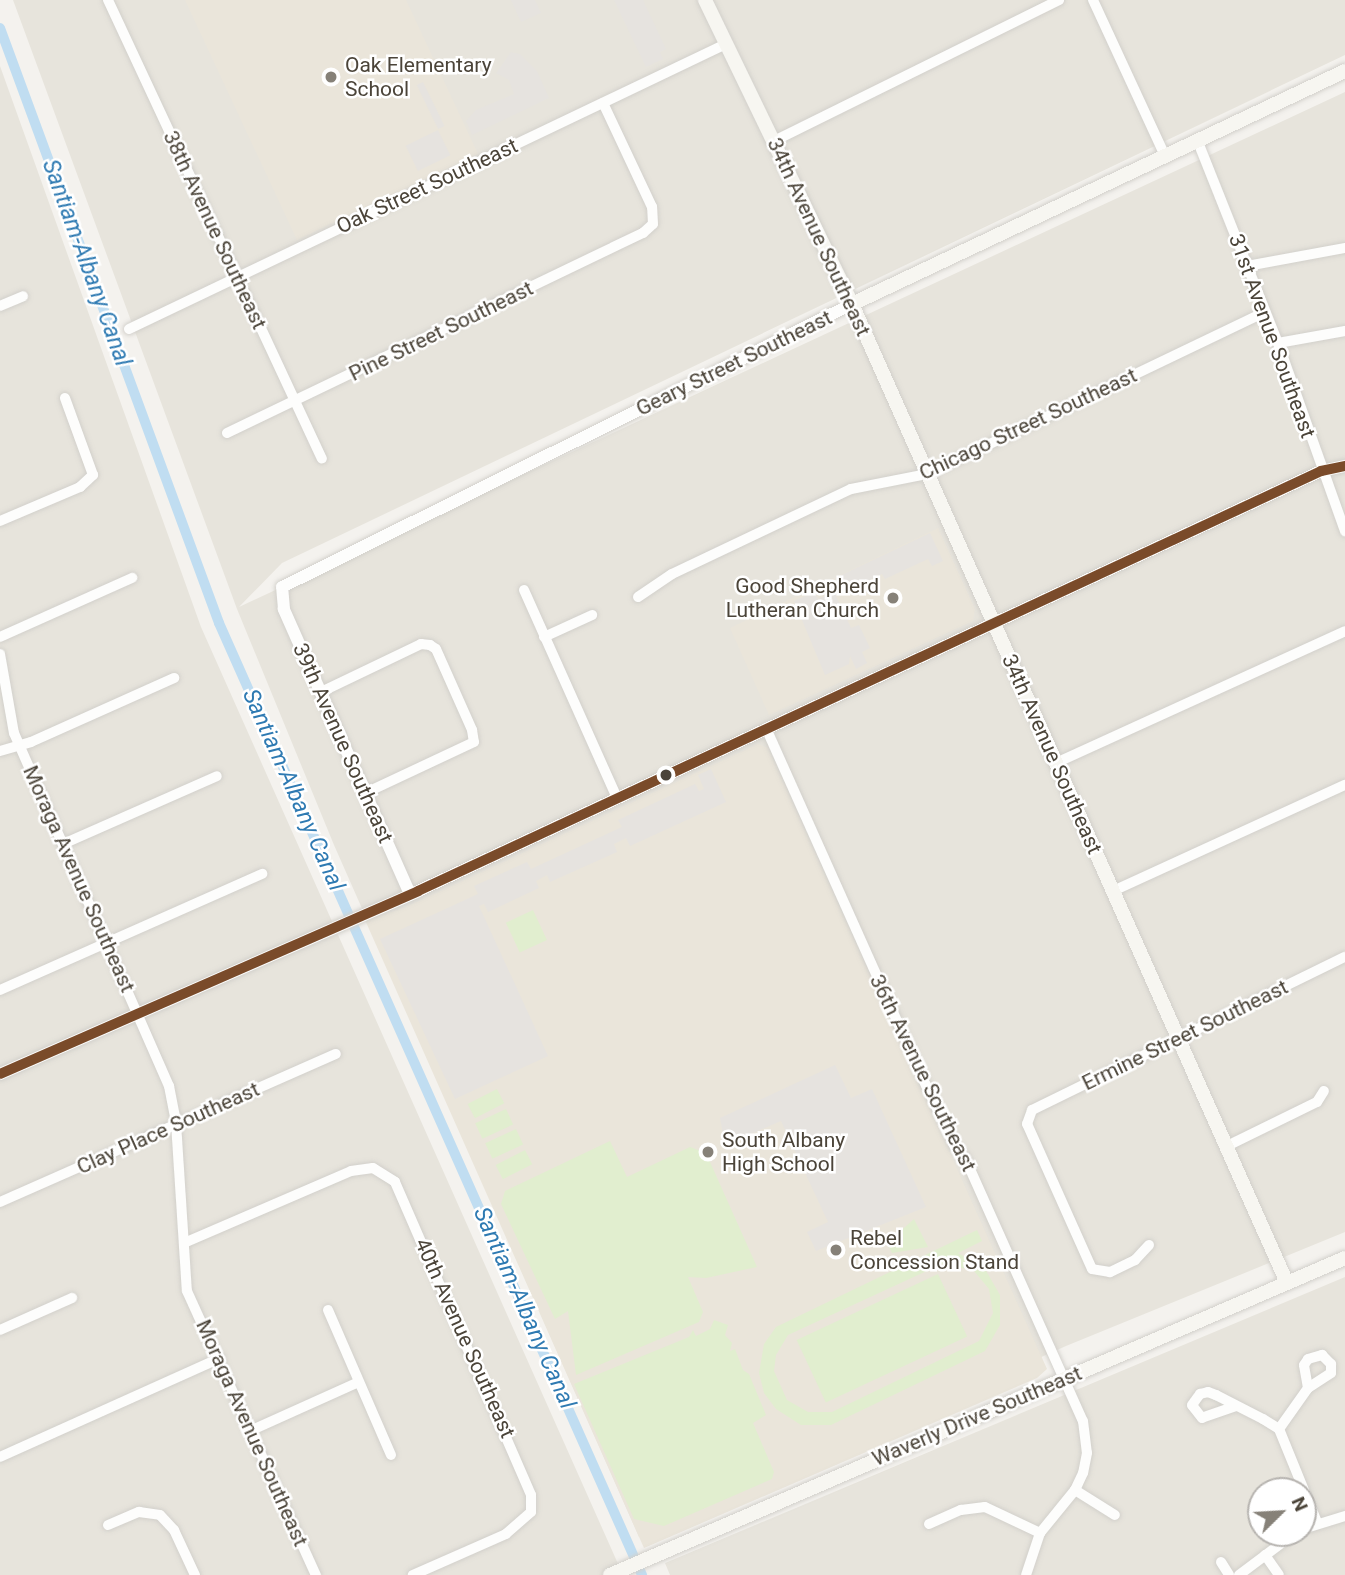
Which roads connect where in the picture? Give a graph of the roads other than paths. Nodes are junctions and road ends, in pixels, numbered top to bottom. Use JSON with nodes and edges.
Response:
{"nodes":[{"id":1,"x":108,"y":0,"type":"edge"},
{"id":2,"x":705,"y":0,"type":"edge"},
{"id":3,"x":1059,"y":0,"type":"edge"},
{"id":4,"x":1093,"y":0,"type":"edge"},
{"id":5,"x":726,"y":44,"type":"junction"},
{"id":6,"x":1345,"y":71,"type":"edge"},
{"id":7,"x":603,"y":103,"type":"junction"},
{"id":8,"x":774,"y":141,"type":"junction"},
{"id":9,"x":1198,"y":142,"type":"junction"},
{"id":10,"x":1165,"y":156,"type":"junction"},
{"id":11,"x":1345,"y":248,"type":"edge"},
{"id":12,"x":1247,"y":266,"type":"junction"},
{"id":13,"x":237,"y":278,"type":"junction"},
{"id":14,"x":23,"y":296,"type":"dead end"},
{"id":15,"x":852,"y":304,"type":"junction"},
{"id":16,"x":0,"y":306,"type":"edge"},
{"id":17,"x":1265,"y":312,"type":"junction"},
{"id":18,"x":129,"y":330,"type":"dead end"},
{"id":19,"x":1345,"y":331,"type":"edge"},
{"id":20,"x":1278,"y":343,"type":"junction"},
{"id":21,"x":65,"y":398,"type":"dead end"},
{"id":22,"x":296,"y":401,"type":"junction"},
{"id":23,"x":227,"y":433,"type":"dead end"},
{"id":24,"x":322,"y":459,"type":"dead end"},
{"id":25,"x":1345,"y":466,"type":"edge"},
{"id":26,"x":1321,"y":471,"type":"junction"},
{"id":27,"x":927,"y":474,"type":"junction"},
{"id":28,"x":0,"y":521,"type":"edge"},
{"id":29,"x":1345,"y":531,"type":"edge"},
{"id":30,"x":132,"y":578,"type":"dead end"},
{"id":31,"x":524,"y":590,"type":"dead end"},
{"id":32,"x":279,"y":591,"type":"joint"},
{"id":33,"x":638,"y":597,"type":"dead end"},
{"id":34,"x":592,"y":615,"type":"dead end"},
{"id":35,"x":993,"y":621,"type":"junction"},
{"id":36,"x":1345,"y":631,"type":"edge"},
{"id":37,"x":0,"y":637,"type":"edge"},
{"id":38,"x":544,"y":637,"type":"junction"},
{"id":39,"x":0,"y":654,"type":"edge"},
{"id":40,"x":174,"y":678,"type":"dead end"},
{"id":41,"x":321,"y":692,"type":"junction"},
{"id":42,"x":766,"y":728,"type":"junction"},
{"id":43,"x":20,"y":746,"type":"junction"},
{"id":44,"x":0,"y":751,"type":"edge"},
{"id":45,"x":1058,"y":762,"type":"junction"},
{"id":46,"x":217,"y":776,"type":"dead end"},
{"id":47,"x":1345,"y":785,"type":"edge"},
{"id":48,"x":365,"y":793,"type":"junction"},
{"id":49,"x":617,"y":799,"type":"junction"},
{"id":50,"x":63,"y":844,"type":"junction"},
{"id":51,"x":262,"y":874,"type":"dead end"},
{"id":52,"x":1113,"y":891,"type":"junction"},
{"id":53,"x":410,"y":894,"type":"junction"},
{"id":54,"x":108,"y":943,"type":"junction"},
{"id":55,"x":1345,"y":957,"type":"edge"},
{"id":56,"x":0,"y":990,"type":"edge"},
{"id":57,"x":138,"y":1013,"type":"junction"},
{"id":58,"x":1178,"y":1039,"type":"junction"},
{"id":59,"x":336,"y":1054,"type":"dead end"},
{"id":60,"x":0,"y":1074,"type":"edge"},
{"id":61,"x":1324,"y":1091,"type":"dead end"},
{"id":62,"x":176,"y":1123,"type":"junction"},
{"id":63,"x":1227,"y":1146,"type":"junction"},
{"id":64,"x":0,"y":1202,"type":"edge"},
{"id":65,"x":184,"y":1243,"type":"junction"},
{"id":66,"x":1149,"y":1245,"type":"dead end"},
{"id":67,"x":1345,"y":1258,"type":"edge"},
{"id":68,"x":1287,"y":1283,"type":"junction"},
{"id":69,"x":72,"y":1298,"type":"dead end"},
{"id":70,"x":328,"y":1310,"type":"dead end"},
{"id":71,"x":0,"y":1330,"type":"edge"},
{"id":72,"x":220,"y":1358,"type":"junction"},
{"id":73,"x":1064,"y":1379,"type":"junction"},
{"id":74,"x":359,"y":1382,"type":"junction"},
{"id":75,"x":1308,"y":1388,"type":"dead end"},
{"id":76,"x":1236,"y":1406,"type":"dead end"},
{"id":77,"x":1279,"y":1429,"type":"junction"},
{"id":78,"x":251,"y":1430,"type":"junction"},
{"id":79,"x":391,"y":1455,"type":"dead end"},
{"id":80,"x":0,"y":1457,"type":"edge"},
{"id":81,"x":1299,"y":1477,"type":"edge"},
{"id":82,"x":1075,"y":1490,"type":"junction"},
{"id":83,"x":1115,"y":1515,"type":"dead end"},
{"id":84,"x":1345,"y":1517,"type":"edge"},
{"id":85,"x":1317,"y":1522,"type":"edge"},
{"id":86,"x":929,"y":1524,"type":"dead end"},
{"id":87,"x":108,"y":1525,"type":"dead end"},
{"id":88,"x":1040,"y":1533,"type":"junction"},
{"id":89,"x":1276,"y":1547,"type":"edge"},
{"id":90,"x":1265,"y":1555,"type":"junction"},
{"id":91,"x":1221,"y":1562,"type":"dead end"},
{"id":92,"x":195,"y":1575,"type":"edge"},
{"id":93,"x":316,"y":1575,"type":"edge"},
{"id":94,"x":413,"y":1575,"type":"edge"},
{"id":95,"x":610,"y":1575,"type":"edge"},
{"id":96,"x":1026,"y":1575,"type":"edge"},
{"id":97,"x":1229,"y":1575,"type":"edge"},
{"id":98,"x":1240,"y":1575,"type":"edge"},
{"id":99,"x":1279,"y":1575,"type":"edge"}],
"edges":[{"from":1,"to":13,"type":"street","name":"38th Avenue Southeast"},
{"from":2,"to":5,"type":"main road","name":"34th Avenue Southeast"},
{"from":3,"to":8,"type":"street"},
{"from":4,"to":10,"type":"street"},
{"from":5,"to":7,"type":"street","name":"Oak Street Southeast"},
{"from":5,"to":8,"type":"main road","name":"34th Avenue Southeast"},
{"from":6,"to":9,"type":"main road","name":"Geary Street Southeast"},
{"from":7,"to":13,"type":"street","name":"Oak Street Southeast"},
{"from":7,"to":22,"type":"street","name":"Pine Street Southeast"},
{"from":8,"to":15,"type":"main road","name":"34th Avenue Southeast"},
{"from":9,"to":10,"type":"main road","name":"Geary Street Southeast"},
{"from":9,"to":12,"type":"street","name":"31st Avenue Southeast"},
{"from":10,"to":15,"type":"main road","name":"Geary Street Southeast"},
{"from":11,"to":12,"type":"street"},
{"from":12,"to":17,"type":"street","name":"31st Avenue Southeast"},
{"from":13,"to":18,"type":"street","name":"Oak Street Southeast"},
{"from":13,"to":22,"type":"street","name":"38th Avenue Southeast"},
{"from":14,"to":16,"type":"street"},
{"from":15,"to":27,"type":"main road","name":"34th Avenue Southeast"},
{"from":15,"to":32,"type":"street","name":"Geary Street Southeast"},
{"from":17,"to":20,"type":"street","name":"31st Avenue Southeast"},
{"from":17,"to":27,"type":"street","name":"Chicago Street Southeast"},
{"from":19,"to":20,"type":"street"},
{"from":20,"to":26,"type":"street","name":"31st Avenue Southeast"},
{"from":21,"to":28,"type":"street"},
{"from":22,"to":23,"type":"street","name":"Pine Street Southeast"},
{"from":22,"to":24,"type":"street","name":"38th Avenue Southeast"},
{"from":25,"to":26,"type":"street"},
{"from":26,"to":29,"type":"street","name":"31st Avenue Southeast"},
{"from":26,"to":35,"type":"street"},
{"from":27,"to":33,"type":"street","name":"Chicago Street Southeast"},
{"from":27,"to":35,"type":"main road","name":"34th Avenue Southeast"},
{"from":30,"to":37,"type":"street"},
{"from":31,"to":38,"type":"street"},
{"from":32,"to":41,"type":"street","name":"39th Avenue Southeast"},
{"from":34,"to":38,"type":"street"},
{"from":35,"to":42,"type":"street"},
{"from":35,"to":45,"type":"main road","name":"34th Avenue Southeast"},
{"from":36,"to":45,"type":"street"},
{"from":38,"to":49,"type":"street"},
{"from":39,"to":43,"type":"street","name":"Moraga Avenue Southeast"},
{"from":40,"to":43,"type":"street"},
{"from":41,"to":48,"type":"street","name":"39th Avenue Southeast"},
{"from":41,"to":48,"type":"street"},
{"from":42,"to":49,"type":"street"},
{"from":42,"to":73,"type":"street","name":"36th Avenue Southeast"},
{"from":43,"to":44,"type":"street"},
{"from":43,"to":50,"type":"street","name":"Moraga Avenue Southeast"},
{"from":45,"to":52,"type":"main road","name":"34th Avenue Southeast"},
{"from":46,"to":50,"type":"street"},
{"from":47,"to":52,"type":"street"},
{"from":48,"to":53,"type":"street","name":"39th Avenue Southeast"},
{"from":49,"to":53,"type":"street"},
{"from":50,"to":54,"type":"street","name":"Moraga Avenue Southeast"},
{"from":51,"to":54,"type":"street"},
{"from":52,"to":58,"type":"main road","name":"34th Avenue Southeast"},
{"from":53,"to":57,"type":"street"},
{"from":54,"to":56,"type":"street"},
{"from":54,"to":57,"type":"street","name":"Moraga Avenue Southeast"},
{"from":55,"to":58,"type":"street","name":"Ermine Street Southeast"},
{"from":57,"to":60,"type":"street"},
{"from":57,"to":62,"type":"street","name":"Moraga Avenue Southeast"},
{"from":58,"to":63,"type":"main road","name":"34th Avenue Southeast"},
{"from":58,"to":66,"type":"street","name":"Ermine Street Southeast"},
{"from":59,"to":62,"type":"street","name":"Clay Place Southeast"},
{"from":61,"to":63,"type":"street"},
{"from":62,"to":64,"type":"street","name":"Clay Place Southeast"},
{"from":62,"to":65,"type":"street","name":"Moraga Avenue Southeast"},
{"from":63,"to":68,"type":"main road","name":"34th Avenue Southeast"},
{"from":65,"to":72,"type":"street","name":"Moraga Avenue Southeast"},
{"from":65,"to":94,"type":"street","name":"40th Avenue Southeast"},
{"from":67,"to":68,"type":"main road","name":"Waverly Drive Southeast"},
{"from":68,"to":73,"type":"main road","name":"Waverly Drive Southeast"},
{"from":69,"to":71,"type":"street"},
{"from":70,"to":74,"type":"street"},
{"from":72,"to":78,"type":"street","name":"Moraga Avenue Southeast"},
{"from":72,"to":80,"type":"street"},
{"from":73,"to":82,"type":"street","name":"36th Avenue Southeast"},
{"from":73,"to":95,"type":"main road","name":"Waverly Drive Southeast"},
{"from":74,"to":78,"type":"street"},
{"from":74,"to":79,"type":"street"},
{"from":75,"to":77,"type":"street"},
{"from":76,"to":77,"type":"street"},
{"from":77,"to":81,"type":"street"},
{"from":78,"to":93,"type":"street","name":"Moraga Avenue Southeast"},
{"from":82,"to":83,"type":"street"},
{"from":82,"to":88,"type":"street"},
{"from":84,"to":85,"type":"street"},
{"from":86,"to":88,"type":"street"},
{"from":87,"to":92,"type":"street"},
{"from":88,"to":96,"type":"street"},
{"from":89,"to":90,"type":"street"},
{"from":90,"to":98,"type":"street"},
{"from":90,"to":99,"type":"street"},
{"from":91,"to":97,"type":"street"}]}
